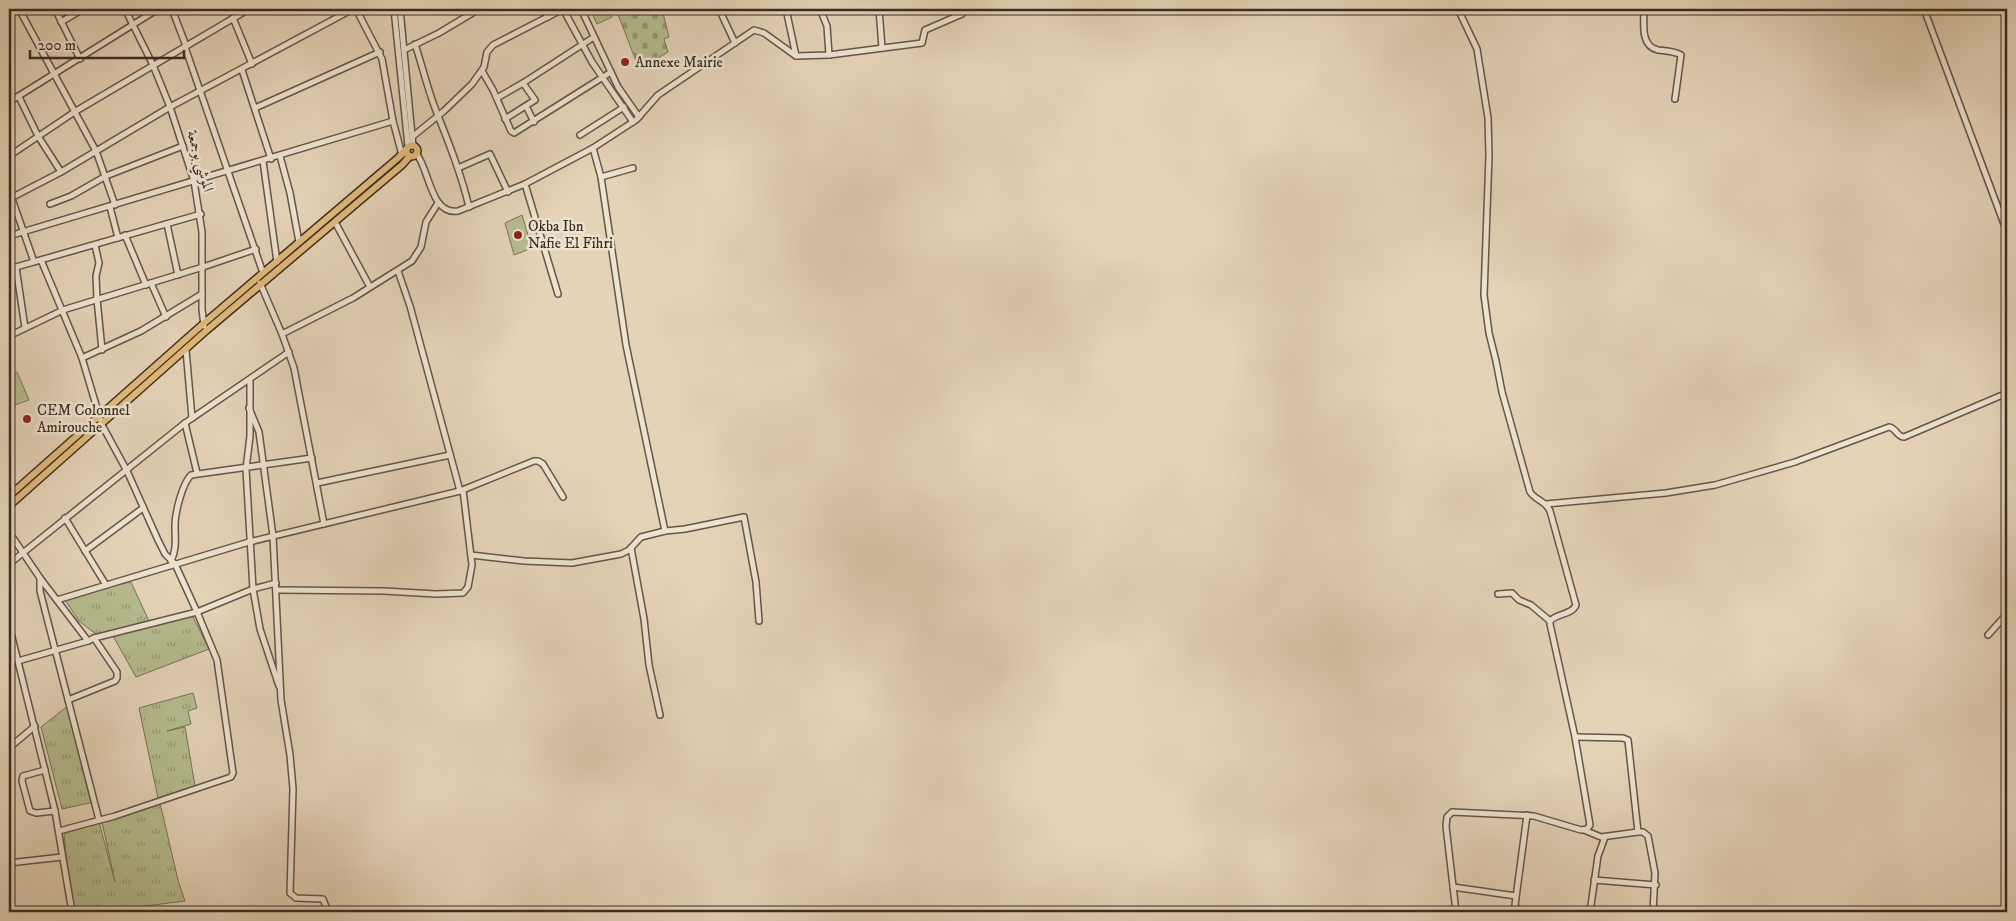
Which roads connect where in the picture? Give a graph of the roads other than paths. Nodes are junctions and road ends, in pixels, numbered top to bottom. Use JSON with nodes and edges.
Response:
{"nodes":[{"id":1,"x":19,"y":9,"type":"edge"},
{"id":2,"x":55,"y":9,"type":"edge"},
{"id":3,"x":83,"y":9,"type":"edge"},
{"id":4,"x":125,"y":9,"type":"edge"},
{"id":5,"x":158,"y":9,"type":"edge"},
{"id":6,"x":172,"y":9,"type":"edge"},
{"id":7,"x":249,"y":9,"type":"edge"},
{"id":8,"x":354,"y":9,"type":"edge"},
{"id":9,"x":476,"y":9,"type":"edge"},
{"id":10,"x":544,"y":9,"type":"edge"},
{"id":11,"x":563,"y":9,"type":"edge"},
{"id":12,"x":581,"y":9,"type":"edge"},
{"id":13,"x":719,"y":9,"type":"edge"},
{"id":14,"x":786,"y":9,"type":"edge"},
{"id":15,"x":820,"y":9,"type":"edge"},
{"id":16,"x":879,"y":9,"type":"edge"},
{"id":17,"x":966,"y":9,"type":"edge"},
{"id":18,"x":1458,"y":9,"type":"edge"},
{"id":19,"x":1644,"y":9,"type":"edge"},
{"id":20,"x":1924,"y":9,"type":"edge"},
{"id":21,"x":400,"y":11,"type":"edge"},
{"id":22,"x":394,"y":12,"type":"edge"},
{"id":23,"x":548,"y":17,"type":"junction"},
{"id":24,"x":233,"y":18,"type":"junction"},
{"id":25,"x":61,"y":22,"type":"junction"},
{"id":26,"x":133,"y":25,"type":"junction"},
{"id":27,"x":594,"y":37,"type":"junction"},
{"id":28,"x":735,"y":43,"type":"junction"},
{"id":29,"x":415,"y":44,"type":"junction"},
{"id":30,"x":582,"y":45,"type":"junction"},
{"id":31,"x":186,"y":47,"type":"junction"},
{"id":32,"x":882,"y":48,"type":"junction"},
{"id":33,"x":404,"y":50,"type":"junction"},
{"id":34,"x":380,"y":52,"type":"junction"},
{"id":35,"x":829,"y":55,"type":"junction"},
{"id":36,"x":796,"y":56,"type":"junction"},
{"id":37,"x":80,"y":59,"type":"junction"},
{"id":38,"x":252,"y":64,"type":"junction"},
{"id":39,"x":152,"y":65,"type":"junction"},
{"id":40,"x":242,"y":70,"type":"junction"},
{"id":41,"x":482,"y":71,"type":"junction"},
{"id":42,"x":611,"y":72,"type":"junction"},
{"id":43,"x":55,"y":74,"type":"junction"},
{"id":44,"x":602,"y":78,"type":"junction"},
{"id":45,"x":523,"y":83,"type":"junction"},
{"id":46,"x":200,"y":92,"type":"junction"},
{"id":47,"x":19,"y":96,"type":"junction"},
{"id":48,"x":497,"y":98,"type":"junction"},
{"id":49,"x":1675,"y":99,"type":"dead end"},
{"id":50,"x":9,"y":102,"type":"edge"},
{"id":51,"x":526,"y":106,"type":"junction"},
{"id":52,"x":170,"y":107,"type":"junction"},
{"id":53,"x":624,"y":107,"type":"junction"},
{"id":54,"x":255,"y":108,"type":"junction"},
{"id":55,"x":76,"y":111,"type":"junction"},
{"id":56,"x":439,"y":115,"type":"junction"},
{"id":57,"x":639,"y":117,"type":"junction"},
{"id":58,"x":505,"y":119,"type":"junction"},
{"id":59,"x":393,"y":121,"type":"junction"},
{"id":60,"x":534,"y":122,"type":"junction"},
{"id":61,"x":633,"y":122,"type":"junction"},
{"id":62,"x":580,"y":135,"type":"dead end"},
{"id":63,"x":38,"y":136,"type":"junction"},
{"id":64,"x":412,"y":137,"type":"junction"},
{"id":65,"x":183,"y":146,"type":"junction"},
{"id":66,"x":409,"y":147,"type":"junction"},
{"id":67,"x":593,"y":148,"type":"junction"},
{"id":68,"x":96,"y":152,"type":"junction"},
{"id":69,"x":413,"y":154,"type":"junction"},
{"id":70,"x":402,"y":155,"type":"junction"},
{"id":71,"x":9,"y":156,"type":"edge"},
{"id":72,"x":280,"y":156,"type":"junction"},
{"id":73,"x":271,"y":159,"type":"junction"},
{"id":74,"x":263,"y":161,"type":"junction"},
{"id":75,"x":458,"y":168,"type":"junction"},
{"id":76,"x":633,"y":168,"type":"dead end"},
{"id":77,"x":228,"y":171,"type":"junction"},
{"id":78,"x":61,"y":172,"type":"junction"},
{"id":79,"x":106,"y":176,"type":"junction"},
{"id":80,"x":600,"y":176,"type":"junction"},
{"id":81,"x":194,"y":181,"type":"junction"},
{"id":82,"x":525,"y":184,"type":"junction"},
{"id":83,"x":9,"y":190,"type":"edge"},
{"id":84,"x":508,"y":192,"type":"junction"},
{"id":85,"x":10,"y":198,"type":"edge"},
{"id":86,"x":438,"y":203,"type":"junction"},
{"id":87,"x":50,"y":204,"type":"dead end"},
{"id":88,"x":112,"y":206,"type":"junction"},
{"id":89,"x":469,"y":207,"type":"junction"},
{"id":90,"x":201,"y":214,"type":"junction"},
{"id":91,"x":335,"y":222,"type":"junction"},
{"id":92,"x":167,"y":224,"type":"junction"},
{"id":93,"x":24,"y":232,"type":"junction"},
{"id":94,"x":2007,"y":232,"type":"edge"},
{"id":95,"x":125,"y":235,"type":"junction"},
{"id":96,"x":9,"y":236,"type":"edge"},
{"id":97,"x":118,"y":238,"type":"junction"},
{"id":98,"x":299,"y":242,"type":"junction"},
{"id":99,"x":95,"y":245,"type":"junction"},
{"id":100,"x":256,"y":249,"type":"junction"},
{"id":101,"x":41,"y":260,"type":"junction"},
{"id":102,"x":34,"y":262,"type":"junction"},
{"id":103,"x":277,"y":262,"type":"junction"},
{"id":104,"x":16,"y":267,"type":"junction"},
{"id":105,"x":203,"y":267,"type":"junction"},
{"id":106,"x":9,"y":269,"type":"edge"},
{"id":107,"x":398,"y":271,"type":"junction"},
{"id":108,"x":263,"y":273,"type":"junction"},
{"id":109,"x":178,"y":275,"type":"junction"},
{"id":110,"x":259,"y":281,"type":"junction"},
{"id":111,"x":148,"y":284,"type":"junction"},
{"id":112,"x":370,"y":287,"type":"junction"},
{"id":113,"x":202,"y":294,"type":"junction"},
{"id":114,"x":558,"y":294,"type":"dead end"},
{"id":115,"x":97,"y":299,"type":"junction"},
{"id":116,"x":63,"y":310,"type":"junction"},
{"id":117,"x":166,"y":316,"type":"junction"},
{"id":118,"x":205,"y":327,"type":"junction"},
{"id":119,"x":25,"y":328,"type":"junction"},
{"id":120,"x":282,"y":334,"type":"junction"},
{"id":121,"x":9,"y":336,"type":"edge"},
{"id":122,"x":102,"y":350,"type":"junction"},
{"id":123,"x":186,"y":350,"type":"junction"},
{"id":124,"x":289,"y":352,"type":"junction"},
{"id":125,"x":82,"y":358,"type":"junction"},
{"id":126,"x":250,"y":381,"type":"junction"},
{"id":127,"x":2007,"y":393,"type":"edge"},
{"id":128,"x":249,"y":408,"type":"junction"},
{"id":129,"x":98,"y":417,"type":"junction"},
{"id":130,"x":192,"y":418,"type":"junction"},
{"id":131,"x":185,"y":423,"type":"junction"},
{"id":132,"x":102,"y":425,"type":"junction"},
{"id":133,"x":450,"y":455,"type":"junction"},
{"id":134,"x":312,"y":458,"type":"junction"},
{"id":135,"x":264,"y":466,"type":"junction"},
{"id":136,"x":246,"y":469,"type":"junction"},
{"id":137,"x":127,"y":471,"type":"junction"},
{"id":138,"x":196,"y":473,"type":"junction"},
{"id":139,"x":317,"y":484,"type":"junction"},
{"id":140,"x":461,"y":490,"type":"junction"},
{"id":141,"x":9,"y":496,"type":"edge"},
{"id":142,"x":563,"y":497,"type":"dead end"},
{"id":143,"x":1546,"y":504,"type":"junction"},
{"id":144,"x":9,"y":506,"type":"edge"},
{"id":145,"x":143,"y":508,"type":"junction"},
{"id":146,"x":65,"y":518,"type":"junction"},
{"id":147,"x":324,"y":524,"type":"junction"},
{"id":148,"x":665,"y":530,"type":"junction"},
{"id":149,"x":9,"y":532,"type":"edge"},
{"id":150,"x":273,"y":536,"type":"junction"},
{"id":151,"x":249,"y":542,"type":"junction"},
{"id":152,"x":631,"y":548,"type":"junction"},
{"id":153,"x":85,"y":551,"type":"junction"},
{"id":154,"x":24,"y":553,"type":"junction"},
{"id":155,"x":471,"y":555,"type":"junction"},
{"id":156,"x":173,"y":562,"type":"junction"},
{"id":157,"x":9,"y":564,"type":"edge"},
{"id":158,"x":40,"y":578,"type":"junction"},
{"id":159,"x":276,"y":583,"type":"junction"},
{"id":160,"x":106,"y":585,"type":"junction"},
{"id":161,"x":253,"y":589,"type":"junction"},
{"id":162,"x":277,"y":590,"type":"junction"},
{"id":163,"x":1498,"y":594,"type":"dead end"},
{"id":164,"x":57,"y":600,"type":"junction"},
{"id":165,"x":197,"y":612,"type":"junction"},
{"id":166,"x":2007,"y":614,"type":"edge"},
{"id":167,"x":759,"y":621,"type":"dead end"},
{"id":168,"x":1550,"y":621,"type":"junction"},
{"id":169,"x":9,"y":625,"type":"edge"},
{"id":170,"x":1988,"y":634,"type":"dead end"},
{"id":171,"x":94,"y":638,"type":"junction"},
{"id":172,"x":88,"y":641,"type":"junction"},
{"id":173,"x":56,"y":650,"type":"junction"},
{"id":174,"x":18,"y":661,"type":"junction"},
{"id":175,"x":281,"y":690,"type":"junction"},
{"id":176,"x":68,"y":700,"type":"junction"},
{"id":177,"x":660,"y":715,"type":"dead end"},
{"id":178,"x":35,"y":726,"type":"junction"},
{"id":179,"x":1575,"y":737,"type":"junction"},
{"id":180,"x":9,"y":748,"type":"edge"},
{"id":181,"x":45,"y":770,"type":"junction"},
{"id":182,"x":55,"y":811,"type":"junction"},
{"id":183,"x":1527,"y":815,"type":"junction"},
{"id":184,"x":99,"y":820,"type":"junction"},
{"id":185,"x":1584,"y":830,"type":"junction"},
{"id":186,"x":58,"y":831,"type":"junction"},
{"id":187,"x":1638,"y":832,"type":"junction"},
{"id":188,"x":1605,"y":837,"type":"junction"},
{"id":189,"x":62,"y":858,"type":"junction"},
{"id":190,"x":9,"y":863,"type":"edge"},
{"id":191,"x":1594,"y":880,"type":"junction"},
{"id":192,"x":1656,"y":884,"type":"junction"},
{"id":193,"x":1453,"y":887,"type":"junction"},
{"id":194,"x":1516,"y":896,"type":"junction"},
{"id":195,"x":72,"y":912,"type":"edge"},
{"id":196,"x":328,"y":912,"type":"edge"},
{"id":197,"x":1456,"y":912,"type":"edge"},
{"id":198,"x":1532,"y":912,"type":"edge"},
{"id":199,"x":1590,"y":912,"type":"edge"},
{"id":200,"x":1653,"y":912,"type":"edge"}],
"edges":[{"from":1,"to":43,"type":"street"},
{"from":2,"to":25,"type":"street"},
{"from":3,"to":25,"type":"street"},
{"from":4,"to":26,"type":"street","name":"الموشي بوجمعة"},
{"from":5,"to":26,"type":"street"},
{"from":6,"to":31,"type":"street"},
{"from":7,"to":24,"type":"street"},
{"from":8,"to":34,"type":"street"},
{"from":8,"to":38,"type":"street"},
{"from":9,"to":29,"type":"street"},
{"from":10,"to":23,"type":"street"},
{"from":11,"to":23,"type":"street"},
{"from":11,"to":30,"type":"street"},
{"from":12,"to":27,"type":"street"},
{"from":13,"to":28,"type":"street"},
{"from":14,"to":36,"type":"street"},
{"from":15,"to":35,"type":"street"},
{"from":16,"to":32,"type":"street"},
{"from":17,"to":32,"type":"street"},
{"from":18,"to":143,"type":"street"},
{"from":19,"to":49,"type":"street"},
{"from":20,"to":94,"type":"street"},
{"from":21,"to":22,"type":"street"},
{"from":21,"to":33,"type":"street"},
{"from":22,"to":66,"type":"street"},
{"from":23,"to":41,"type":"street"},
{"from":24,"to":31,"type":"street"},
{"from":24,"to":38,"type":"street"},
{"from":25,"to":37,"type":"street"},
{"from":26,"to":37,"type":"street"},
{"from":26,"to":39,"type":"street","name":"الموشي بوجمعة"},
{"from":27,"to":30,"type":"street"},
{"from":27,"to":42,"type":"street"},
{"from":28,"to":36,"type":"street"},
{"from":28,"to":57,"type":"street"},
{"from":29,"to":33,"type":"street"},
{"from":29,"to":56,"type":"street"},
{"from":30,"to":44,"type":"street"},
{"from":30,"to":45,"type":"street"},
{"from":31,"to":39,"type":"street"},
{"from":31,"to":46,"type":"street"},
{"from":32,"to":35,"type":"street"},
{"from":33,"to":64,"type":"street"},
{"from":34,"to":54,"type":"street"},
{"from":34,"to":59,"type":"street"},
{"from":35,"to":36,"type":"street"},
{"from":37,"to":43,"type":"street"},
{"from":38,"to":40,"type":"street"},
{"from":39,"to":52,"type":"street","name":"الموشي بوجمعة"},
{"from":39,"to":55,"type":"street"},
{"from":40,"to":46,"type":"street"},
{"from":40,"to":54,"type":"street"},
{"from":41,"to":48,"type":"street"},
{"from":41,"to":56,"type":"street"},
{"from":42,"to":44,"type":"street"},
{"from":42,"to":57,"type":"street"},
{"from":43,"to":47,"type":"street"},
{"from":43,"to":55,"type":"street"},
{"from":44,"to":53,"type":"street"},
{"from":44,"to":60,"type":"street"},
{"from":45,"to":48,"type":"street"},
{"from":45,"to":51,"type":"street"},
{"from":46,"to":52,"type":"street"},
{"from":46,"to":77,"type":"street"},
{"from":47,"to":50,"type":"street"},
{"from":47,"to":63,"type":"street"},
{"from":48,"to":58,"type":"street"},
{"from":51,"to":58,"type":"street"},
{"from":51,"to":60,"type":"street"},
{"from":52,"to":65,"type":"street","name":"الموشي بوجمعة"},
{"from":52,"to":68,"type":"street"},
{"from":53,"to":61,"type":"street"},
{"from":53,"to":62,"type":"street"},
{"from":54,"to":73,"type":"street"},
{"from":55,"to":63,"type":"street"},
{"from":55,"to":68,"type":"street"},
{"from":56,"to":64,"type":"street"},
{"from":56,"to":75,"type":"street"},
{"from":57,"to":61,"type":"street"},
{"from":58,"to":60,"type":"street"},
{"from":59,"to":70,"type":"street"},
{"from":59,"to":72,"type":"street"},
{"from":61,"to":67,"type":"street"},
{"from":63,"to":71,"type":"street"},
{"from":63,"to":78,"type":"street"},
{"from":64,"to":66,"type":"street"},
{"from":65,"to":79,"type":"street"},
{"from":65,"to":81,"type":"street","name":"الموشي بوجمعة"},
{"from":66,"to":69,"type":"main road"},
{"from":66,"to":70,"type":"main road"},
{"from":67,"to":80,"type":"street"},
{"from":67,"to":82,"type":"street"},
{"from":68,"to":78,"type":"street"},
{"from":68,"to":79,"type":"street"},
{"from":69,"to":86,"type":"street"},
{"from":69,"to":91,"type":"main road"},
{"from":70,"to":98,"type":"main road"},
{"from":72,"to":73,"type":"street"},
{"from":72,"to":98,"type":"street"},
{"from":73,"to":74,"type":"street"},
{"from":74,"to":77,"type":"street"},
{"from":74,"to":103,"type":"street"},
{"from":75,"to":84,"type":"street"},
{"from":75,"to":89,"type":"street"},
{"from":76,"to":80,"type":"street"},
{"from":77,"to":81,"type":"street"},
{"from":77,"to":100,"type":"street"},
{"from":78,"to":85,"type":"street"},
{"from":79,"to":87,"type":"street"},
{"from":79,"to":88,"type":"street"},
{"from":80,"to":148,"type":"street"},
{"from":81,"to":88,"type":"street"},
{"from":81,"to":90,"type":"street","name":"الموشي بوجمعة"},
{"from":82,"to":84,"type":"street"},
{"from":82,"to":114,"type":"street"},
{"from":83,"to":85,"type":"street"},
{"from":84,"to":89,"type":"street"},
{"from":85,"to":93,"type":"street"},
{"from":86,"to":89,"type":"street"},
{"from":86,"to":107,"type":"street"},
{"from":88,"to":93,"type":"street"},
{"from":88,"to":97,"type":"street"},
{"from":90,"to":92,"type":"street"},
{"from":90,"to":105,"type":"street","name":"الموشي بوجمعة"},
{"from":91,"to":110,"type":"main road"},
{"from":91,"to":112,"type":"street"},
{"from":92,"to":95,"type":"street"},
{"from":92,"to":109,"type":"street"},
{"from":93,"to":96,"type":"street"},
{"from":93,"to":102,"type":"street"},
{"from":95,"to":97,"type":"street"},
{"from":95,"to":111,"type":"street"},
{"from":97,"to":99,"type":"street"},
{"from":98,"to":103,"type":"main road"},
{"from":99,"to":101,"type":"street"},
{"from":99,"to":115,"type":"street"},
{"from":100,"to":105,"type":"street"},
{"from":100,"to":108,"type":"street"},
{"from":101,"to":102,"type":"street"},
{"from":101,"to":116,"type":"street"},
{"from":102,"to":104,"type":"street"},
{"from":103,"to":108,"type":"main road"},
{"from":104,"to":106,"type":"street"},
{"from":104,"to":119,"type":"street"},
{"from":105,"to":109,"type":"street"},
{"from":105,"to":113,"type":"street","name":"الموشي بوجمعة"},
{"from":107,"to":112,"type":"street"},
{"from":107,"to":133,"type":"street"},
{"from":108,"to":110,"type":"main road"},
{"from":109,"to":111,"type":"street"},
{"from":110,"to":118,"type":"main road"},
{"from":110,"to":120,"type":"street"},
{"from":111,"to":115,"type":"street"},
{"from":111,"to":117,"type":"street"},
{"from":112,"to":120,"type":"street"},
{"from":113,"to":117,"type":"street"},
{"from":113,"to":118,"type":"street","name":"الموشي بوجمعة"},
{"from":115,"to":116,"type":"street"},
{"from":115,"to":122,"type":"street"},
{"from":116,"to":119,"type":"street"},
{"from":116,"to":125,"type":"street"},
{"from":117,"to":122,"type":"street"},
{"from":118,"to":123,"type":"main road"},
{"from":118,"to":129,"type":"main road"},
{"from":119,"to":121,"type":"street"},
{"from":120,"to":124,"type":"street"},
{"from":122,"to":125,"type":"street"},
{"from":123,"to":130,"type":"street"},
{"from":123,"to":132,"type":"main road"},
{"from":124,"to":126,"type":"street"},
{"from":124,"to":134,"type":"street"},
{"from":125,"to":129,"type":"street"},
{"from":126,"to":128,"type":"street"},
{"from":126,"to":130,"type":"street"},
{"from":127,"to":143,"type":"street"},
{"from":128,"to":135,"type":"street"},
{"from":128,"to":136,"type":"street"},
{"from":129,"to":132,"type":"street"},
{"from":129,"to":141,"type":"main road"},
{"from":130,"to":131,"type":"street"},
{"from":131,"to":137,"type":"street"},
{"from":131,"to":138,"type":"street"},
{"from":132,"to":137,"type":"street"},
{"from":132,"to":144,"type":"main road"},
{"from":133,"to":139,"type":"street"},
{"from":133,"to":140,"type":"street"},
{"from":134,"to":135,"type":"street"},
{"from":134,"to":139,"type":"street"},
{"from":135,"to":136,"type":"street"},
{"from":135,"to":150,"type":"street"},
{"from":136,"to":138,"type":"street"},
{"from":136,"to":151,"type":"street"},
{"from":137,"to":145,"type":"street"},
{"from":137,"to":146,"type":"street"},
{"from":138,"to":156,"type":"street"},
{"from":139,"to":147,"type":"street"},
{"from":140,"to":142,"type":"street"},
{"from":140,"to":147,"type":"street"},
{"from":140,"to":155,"type":"street"},
{"from":143,"to":168,"type":"street"},
{"from":145,"to":153,"type":"street"},
{"from":145,"to":156,"type":"street"},
{"from":146,"to":153,"type":"street"},
{"from":146,"to":154,"type":"street"},
{"from":147,"to":150,"type":"street"},
{"from":148,"to":152,"type":"street"},
{"from":148,"to":167,"type":"street"},
{"from":149,"to":154,"type":"street"},
{"from":150,"to":151,"type":"street"},
{"from":150,"to":159,"type":"street"},
{"from":151,"to":156,"type":"street"},
{"from":151,"to":161,"type":"street"},
{"from":152,"to":155,"type":"street"},
{"from":152,"to":177,"type":"street"},
{"from":153,"to":160,"type":"street"},
{"from":154,"to":157,"type":"street"},
{"from":154,"to":158,"type":"street"},
{"from":155,"to":162,"type":"street"},
{"from":156,"to":160,"type":"street"},
{"from":156,"to":165,"type":"street"},
{"from":158,"to":164,"type":"street"},
{"from":158,"to":173,"type":"street"},
{"from":159,"to":161,"type":"street"},
{"from":159,"to":162,"type":"street"},
{"from":160,"to":164,"type":"street"},
{"from":161,"to":165,"type":"street"},
{"from":161,"to":175,"type":"street"},
{"from":162,"to":175,"type":"street"},
{"from":163,"to":168,"type":"street"},
{"from":164,"to":172,"type":"street"},
{"from":165,"to":171,"type":"street"},
{"from":165,"to":184,"type":"street"},
{"from":166,"to":170,"type":"street"},
{"from":168,"to":179,"type":"street"},
{"from":169,"to":174,"type":"street"},
{"from":171,"to":172,"type":"street"},
{"from":171,"to":176,"type":"street"},
{"from":172,"to":173,"type":"street"},
{"from":173,"to":174,"type":"street"},
{"from":173,"to":176,"type":"street"},
{"from":174,"to":178,"type":"street"},
{"from":175,"to":196,"type":"street"},
{"from":176,"to":184,"type":"street"},
{"from":178,"to":180,"type":"street"},
{"from":178,"to":181,"type":"street"},
{"from":179,"to":185,"type":"street"},
{"from":179,"to":187,"type":"street"},
{"from":181,"to":182,"type":"street"},
{"from":181,"to":182,"type":"street"},
{"from":182,"to":186,"type":"street"},
{"from":183,"to":185,"type":"street"},
{"from":183,"to":193,"type":"street"},
{"from":183,"to":194,"type":"street"},
{"from":184,"to":186,"type":"street"},
{"from":185,"to":188,"type":"street"},
{"from":186,"to":189,"type":"street"},
{"from":187,"to":188,"type":"street"},
{"from":187,"to":192,"type":"street"},
{"from":188,"to":191,"type":"street"},
{"from":189,"to":190,"type":"street"},
{"from":189,"to":195,"type":"street"},
{"from":191,"to":192,"type":"street"},
{"from":191,"to":199,"type":"street"},
{"from":192,"to":200,"type":"street"},
{"from":193,"to":194,"type":"street"},
{"from":193,"to":197,"type":"street"},
{"from":194,"to":198,"type":"street"}]}
